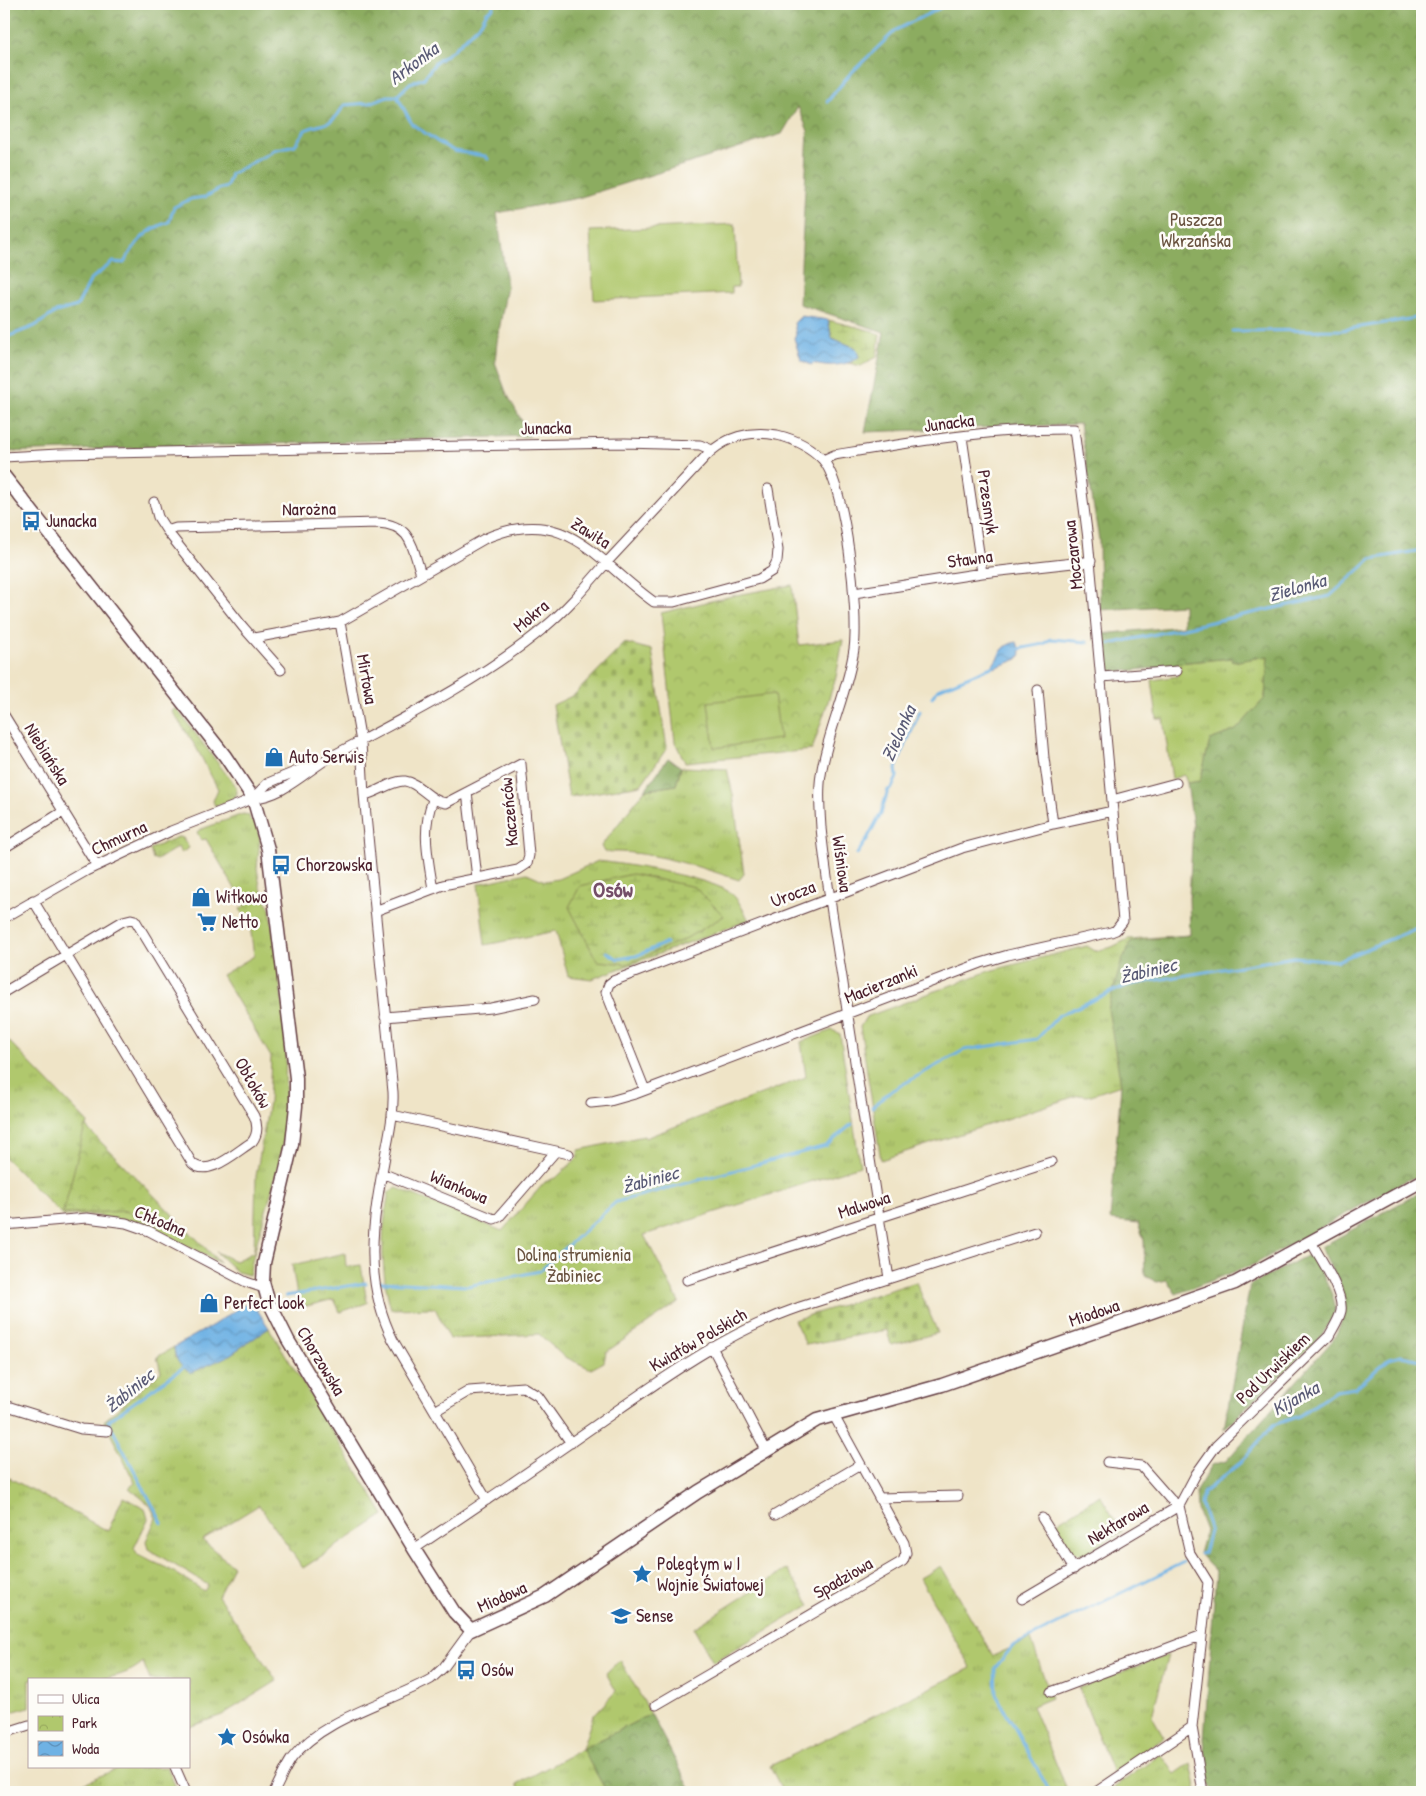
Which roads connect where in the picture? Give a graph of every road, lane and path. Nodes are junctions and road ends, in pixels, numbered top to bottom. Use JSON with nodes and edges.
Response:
{"nodes":[{"id":1,"x":1074,"y":429,"type":"joint"},
{"id":2,"x":962,"y":437,"type":"junction"},
{"id":3,"x":712,"y":450,"type":"junction"},
{"id":4,"x":4,"y":457,"type":"edge"},
{"id":5,"x":823,"y":460,"type":"junction"},
{"id":6,"x":4,"y":476,"type":"edge"},
{"id":7,"x":768,"y":489,"type":"dead end"},
{"id":8,"x":154,"y":502,"type":"dead end"},
{"id":9,"x":167,"y":531,"type":"junction"},
{"id":10,"x":1091,"y":560,"type":"junction"},
{"id":11,"x":607,"y":562,"type":"junction"},
{"id":12,"x":982,"y":573,"type":"junction"},
{"id":13,"x":421,"y":574,"type":"junction"},
{"id":14,"x":854,"y":593,"type":"junction"},
{"id":15,"x":340,"y":622,"type":"junction"},
{"id":16,"x":254,"y":638,"type":"junction"},
{"id":17,"x":281,"y":670,"type":"dead end"},
{"id":18,"x":1176,"y":671,"type":"dead end"},
{"id":19,"x":1102,"y":678,"type":"junction"},
{"id":20,"x":1038,"y":690,"type":"dead end"},
{"id":21,"x":4,"y":715,"type":"edge"},
{"id":22,"x":361,"y":742,"type":"junction"},
{"id":23,"x":1176,"y":783,"type":"dead end"},
{"id":24,"x":467,"y":792,"type":"junction"},
{"id":25,"x":364,"y":795,"type":"junction"},
{"id":26,"x":253,"y":798,"type":"junction"},
{"id":27,"x":433,"y":800,"type":"junction"},
{"id":28,"x":1112,"y":800,"type":"junction"},
{"id":29,"x":64,"y":811,"type":"junction"},
{"id":30,"x":1113,"y":811,"type":"junction"},
{"id":31,"x":1052,"y":824,"type":"junction"},
{"id":32,"x":4,"y":848,"type":"edge"},
{"id":33,"x":97,"y":866,"type":"junction"},
{"id":34,"x":476,"y":878,"type":"junction"},
{"id":35,"x":433,"y":889,"type":"junction"},
{"id":36,"x":830,"y":898,"type":"junction"},
{"id":37,"x":33,"y":900,"type":"junction"},
{"id":38,"x":375,"y":911,"type":"junction"},
{"id":39,"x":1124,"y":915,"type":"joint"},
{"id":40,"x":4,"y":918,"type":"edge"},
{"id":41,"x":66,"y":955,"type":"junction"},
{"id":42,"x":4,"y":992,"type":"edge"},
{"id":43,"x":535,"y":998,"type":"dead end"},
{"id":44,"x":848,"y":1015,"type":"junction"},
{"id":45,"x":385,"y":1017,"type":"junction"},
{"id":46,"x":645,"y":1090,"type":"junction"},
{"id":47,"x":591,"y":1103,"type":"dead end"},
{"id":48,"x":392,"y":1115,"type":"junction"},
{"id":49,"x":556,"y":1151,"type":"junction"},
{"id":50,"x":569,"y":1154,"type":"dead end"},
{"id":51,"x":1051,"y":1162,"type":"dead end"},
{"id":52,"x":382,"y":1173,"type":"junction"},
{"id":53,"x":1422,"y":1181,"type":"edge"},
{"id":54,"x":878,"y":1218,"type":"junction"},
{"id":55,"x":4,"y":1225,"type":"edge"},
{"id":56,"x":1035,"y":1232,"type":"dead end"},
{"id":57,"x":1311,"y":1242,"type":"junction"},
{"id":58,"x":889,"y":1278,"type":"junction"},
{"id":59,"x":687,"y":1280,"type":"dead end"},
{"id":60,"x":264,"y":1288,"type":"junction"},
{"id":61,"x":712,"y":1347,"type":"junction"},
{"id":62,"x":4,"y":1405,"type":"edge"},
{"id":63,"x":435,"y":1411,"type":"junction"},
{"id":64,"x":833,"y":1414,"type":"junction"},
{"id":65,"x":107,"y":1431,"type":"dead end"},
{"id":66,"x":571,"y":1443,"type":"junction"},
{"id":67,"x":766,"y":1450,"type":"junction"},
{"id":68,"x":1107,"y":1462,"type":"dead end"},
{"id":69,"x":860,"y":1465,"type":"junction"},
{"id":70,"x":958,"y":1496,"type":"dead end"},
{"id":71,"x":879,"y":1498,"type":"junction"},
{"id":72,"x":487,"y":1500,"type":"junction"},
{"id":73,"x":1179,"y":1506,"type":"junction"},
{"id":74,"x":775,"y":1515,"type":"dead end"},
{"id":75,"x":1042,"y":1518,"type":"dead end"},
{"id":76,"x":414,"y":1550,"type":"junction"},
{"id":77,"x":1074,"y":1569,"type":"junction"},
{"id":78,"x":1022,"y":1599,"type":"dead end"},
{"id":79,"x":471,"y":1630,"type":"junction"},
{"id":80,"x":1200,"y":1636,"type":"junction"},
{"id":81,"x":1051,"y":1692,"type":"dead end"},
{"id":82,"x":656,"y":1705,"type":"dead end"},
{"id":83,"x":28,"y":1725,"type":"edge"},
{"id":84,"x":1192,"y":1727,"type":"junction"},
{"id":85,"x":4,"y":1733,"type":"edge"},
{"id":86,"x":175,"y":1768,"type":"edge"},
{"id":87,"x":186,"y":1792,"type":"edge"},
{"id":88,"x":274,"y":1792,"type":"edge"},
{"id":89,"x":1096,"y":1792,"type":"edge"},
{"id":90,"x":1203,"y":1792,"type":"edge"}],
"edges":[{"from":1,"to":2,"type":"street","name":"Junacka"},
{"from":1,"to":10,"type":"street","name":"Moczarowa"},
{"from":2,"to":5,"type":"street","name":"Junacka"},
{"from":2,"to":12,"type":"street","name":"Przesmyk"},
{"from":3,"to":4,"type":"street","name":"Junacka"},
{"from":3,"to":5,"type":"street"},
{"from":3,"to":11,"type":"street","name":"Mokra"},
{"from":5,"to":14,"type":"street","name":"Wiśniowa"},
{"from":6,"to":26,"type":"street","name":"Chorzowska"},
{"from":7,"to":11,"type":"street","name":"Zawiła"},
{"from":8,"to":9,"type":"street"},
{"from":9,"to":13,"type":"street","name":"Narożna"},
{"from":9,"to":16,"type":"street"},
{"from":10,"to":12,"type":"street","name":"Stawna"},
{"from":10,"to":19,"type":"street","name":"Moczarowa"},
{"from":11,"to":13,"type":"street","name":"Zawiła"},
{"from":11,"to":22,"type":"street","name":"Mokra"},
{"from":12,"to":14,"type":"street","name":"Stawna"},
{"from":13,"to":15,"type":"street","name":"Zawiła"},
{"from":14,"to":36,"type":"street","name":"Wiśniowa"},
{"from":15,"to":16,"type":"street","name":"Zawiła"},
{"from":15,"to":22,"type":"street","name":"Mirtowa"},
{"from":16,"to":17,"type":"street"},
{"from":18,"to":19,"type":"street"},
{"from":19,"to":28,"type":"street","name":"Moczarowa"},
{"from":20,"to":31,"type":"street"},
{"from":21,"to":29,"type":"street","name":"Niebiańska"},
{"from":22,"to":25,"type":"street","name":"Mirtowa"},
{"from":22,"to":26,"type":"street","name":"Mokra"},
{"from":23,"to":28,"type":"street"},
{"from":24,"to":27,"type":"street"},
{"from":24,"to":34,"type":"street"},
{"from":24,"to":34,"type":"street","name":"Kaczeńców"},
{"from":25,"to":27,"type":"street"},
{"from":25,"to":38,"type":"street","name":"Mirtowa"},
{"from":26,"to":33,"type":"street","name":"Chmurna"},
{"from":26,"to":60,"type":"street","name":"Chorzowska"},
{"from":27,"to":35,"type":"street"},
{"from":28,"to":30,"type":"street","name":"Moczarowa"},
{"from":29,"to":32,"type":"street","name":"Niebiańska"},
{"from":29,"to":33,"type":"street","name":"Niebiańska"},
{"from":30,"to":31,"type":"street","name":"Urocza"},
{"from":30,"to":39,"type":"street","name":"Moczarowa"},
{"from":31,"to":36,"type":"street","name":"Urocza"},
{"from":33,"to":37,"type":"street","name":"Chmurna"},
{"from":34,"to":35,"type":"street","name":"Kaczeńców"},
{"from":35,"to":38,"type":"street","name":"Kaczeńców"},
{"from":36,"to":44,"type":"street","name":"Wiśniowa"},
{"from":36,"to":46,"type":"street","name":"Urocza"},
{"from":37,"to":40,"type":"street","name":"Chmurna"},
{"from":37,"to":41,"type":"street","name":"Obłoków"},
{"from":38,"to":45,"type":"street","name":"Mirtowa"},
{"from":39,"to":44,"type":"street","name":"Macierzanki"},
{"from":41,"to":41,"type":"street","name":"Obłoków"},
{"from":41,"to":42,"type":"street","name":"Obłoków"},
{"from":43,"to":45,"type":"street"},
{"from":44,"to":46,"type":"street","name":"Macierzanki"},
{"from":44,"to":54,"type":"street","name":"Wiśniowa"},
{"from":45,"to":48,"type":"street","name":"Mirtowa"},
{"from":46,"to":47,"type":"street","name":"Macierzanki"},
{"from":48,"to":49,"type":"street"},
{"from":48,"to":52,"type":"street","name":"Mirtowa"},
{"from":49,"to":50,"type":"street"},
{"from":49,"to":52,"type":"street","name":"Wiankowa"},
{"from":51,"to":54,"type":"street","name":"Malwowa"},
{"from":52,"to":63,"type":"street","name":"Mirtowa"},
{"from":53,"to":57,"type":"street","name":"Miodowa"},
{"from":54,"to":58,"type":"street","name":"Wiśniowa"},
{"from":54,"to":59,"type":"street","name":"Malwowa"},
{"from":55,"to":60,"type":"street","name":"Chłodna"},
{"from":56,"to":58,"type":"street","name":"Kwiatów Polskich"},
{"from":57,"to":64,"type":"street","name":"Miodowa"},
{"from":57,"to":73,"type":"street","name":"Pod Urwiskiem"},
{"from":58,"to":61,"type":"street","name":"Kwiatów Polskich"},
{"from":60,"to":76,"type":"street","name":"Chorzowska"},
{"from":61,"to":66,"type":"street","name":"Kwiatów Polskich"},
{"from":61,"to":67,"type":"street"},
{"from":62,"to":65,"type":"street"},
{"from":63,"to":66,"type":"street"},
{"from":63,"to":72,"type":"street","name":"Mirtowa"},
{"from":64,"to":67,"type":"street","name":"Miodowa"},
{"from":64,"to":69,"type":"street","name":"Spadziowa"},
{"from":66,"to":72,"type":"street","name":"Kwiatów Polskich"},
{"from":67,"to":79,"type":"street","name":"Miodowa"},
{"from":68,"to":73,"type":"street"},
{"from":69,"to":71,"type":"street","name":"Spadziowa"},
{"from":69,"to":74,"type":"street"},
{"from":70,"to":71,"type":"street"},
{"from":71,"to":82,"type":"street","name":"Spadziowa"},
{"from":72,"to":76,"type":"street","name":"Kwiatów Polskich"},
{"from":73,"to":77,"type":"street","name":"Nektarowa"},
{"from":73,"to":80,"type":"street"},
{"from":75,"to":77,"type":"street"},
{"from":76,"to":79,"type":"street","name":"Chorzowska"},
{"from":77,"to":78,"type":"street","name":"Nektarowa"},
{"from":79,"to":88,"type":"street","name":"Miodowa"},
{"from":80,"to":81,"type":"street"},
{"from":80,"to":84,"type":"street"},
{"from":83,"to":85,"type":"street"},
{"from":84,"to":89,"type":"street"},
{"from":84,"to":90,"type":"street"},
{"from":86,"to":87,"type":"street"}]}
